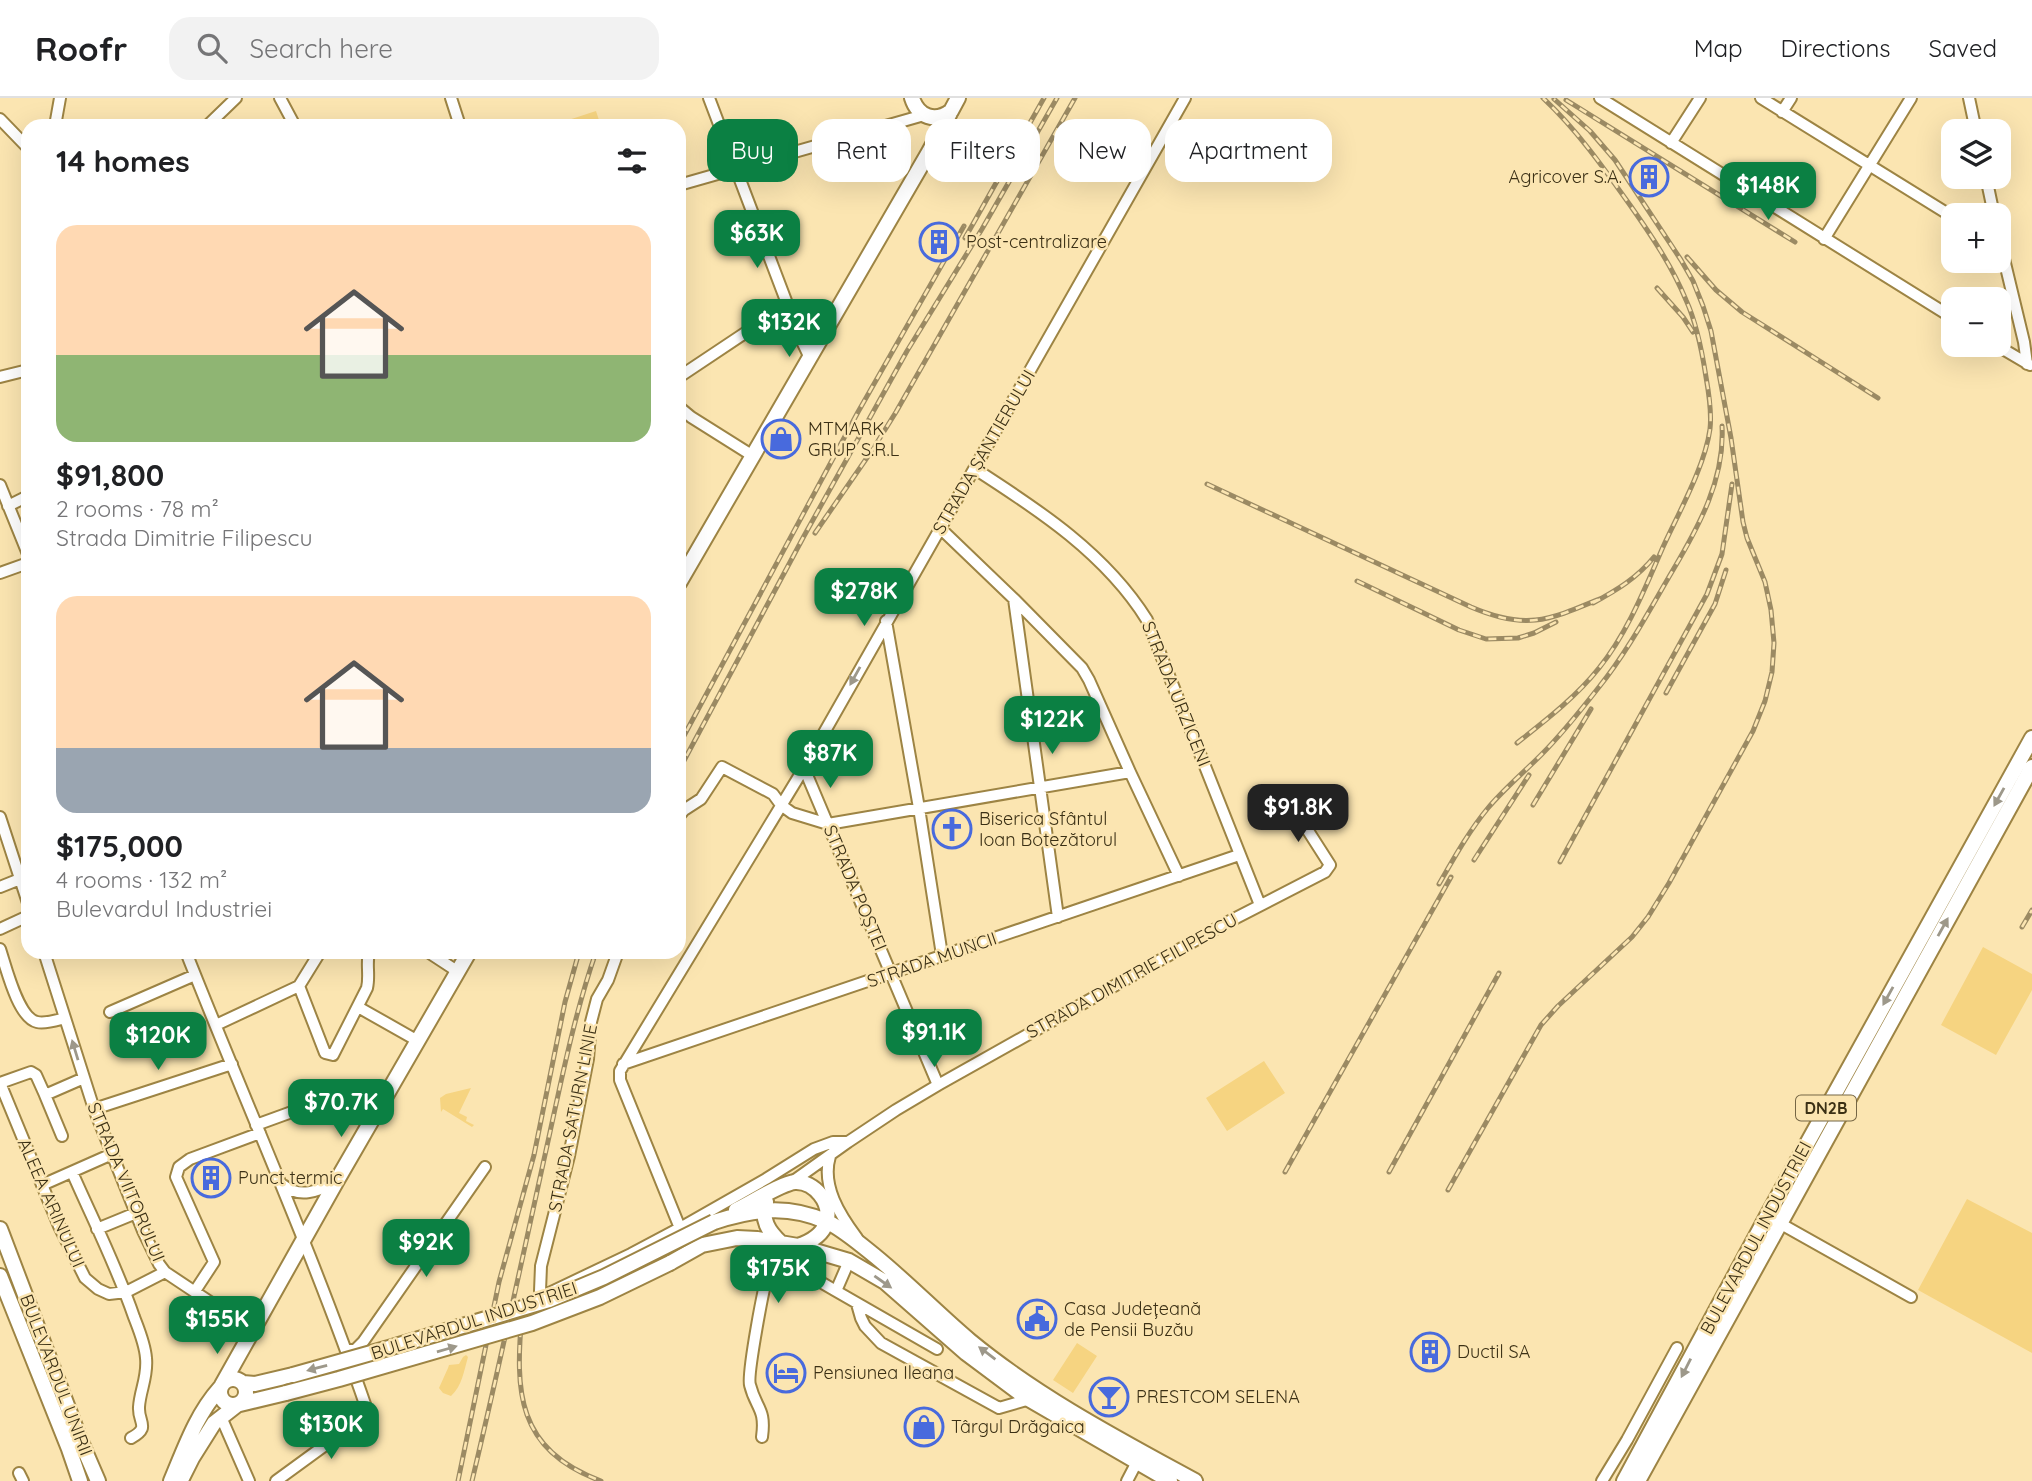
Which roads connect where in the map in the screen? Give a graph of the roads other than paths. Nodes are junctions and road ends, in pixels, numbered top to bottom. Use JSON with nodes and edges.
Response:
{"nodes":[{"id":1,"x":60,"y":98,"type":"edge"},
{"id":2,"x":236,"y":98,"type":"edge"},
{"id":3,"x":280,"y":98,"type":"edge"},
{"id":4,"x":451,"y":98,"type":"edge"},
{"id":5,"x":709,"y":98,"type":"edge"},
{"id":6,"x":912,"y":98,"type":"edge"},
{"id":7,"x":1185,"y":98,"type":"edge"},
{"id":8,"x":1600,"y":98,"type":"edge"},
{"id":9,"x":1700,"y":98,"type":"edge"},
{"id":10,"x":1761,"y":98,"type":"edge"},
{"id":11,"x":1791,"y":98,"type":"edge"},
{"id":12,"x":1912,"y":98,"type":"edge"},
{"id":13,"x":1969,"y":98,"type":"edge"},
{"id":14,"x":957,"y":101,"type":"edge"},
{"id":15,"x":1612,"y":101,"type":"edge"},
{"id":16,"x":1783,"y":112,"type":"junction"},
{"id":17,"x":926,"y":116,"type":"junction"},
{"id":18,"x":0,"y":119,"type":"edge"},
{"id":19,"x":56,"y":119,"type":"edge"},
{"id":20,"x":214,"y":119,"type":"edge"},
{"id":21,"x":291,"y":119,"type":"edge"},
{"id":22,"x":458,"y":119,"type":"edge"},
{"id":23,"x":716,"y":119,"type":"edge"},
{"id":24,"x":926,"y":119,"type":"edge"},
{"id":25,"x":947,"y":119,"type":"edge"},
{"id":26,"x":1973,"y":119,"type":"edge"},
{"id":27,"x":21,"y":141,"type":"edge"},
{"id":28,"x":1671,"y":143,"type":"junction"},
{"id":29,"x":798,"y":151,"type":"edge"},
{"id":30,"x":925,"y":159,"type":"edge"},
{"id":31,"x":1869,"y":166,"type":"junction"},
{"id":32,"x":707,"y":176,"type":"edge"},
{"id":33,"x":739,"y":182,"type":"edge"},
{"id":34,"x":686,"y":183,"type":"edge"},
{"id":35,"x":1941,"y":210,"type":"edge"},
{"id":36,"x":1824,"y":239,"type":"junction"},
{"id":37,"x":2009,"y":273,"type":"edge"},
{"id":38,"x":787,"y":305,"type":"junction"},
{"id":39,"x":1941,"y":311,"type":"edge"},
{"id":40,"x":2028,"y":341,"type":"edge"},
{"id":41,"x":2011,"y":354,"type":"edge"},
{"id":42,"x":810,"y":358,"type":"junction"},
{"id":43,"x":2029,"y":365,"type":"edge"},
{"id":44,"x":21,"y":372,"type":"edge"},
{"id":45,"x":686,"y":372,"type":"edge"},
{"id":46,"x":0,"y":377,"type":"edge"},
{"id":47,"x":686,"y":412,"type":"edge"},
{"id":48,"x":753,"y":456,"type":"junction"},
{"id":49,"x":975,"y":469,"type":"junction"},
{"id":50,"x":0,"y":485,"type":"edge"},
{"id":51,"x":5,"y":503,"type":"edge"},
{"id":52,"x":940,"y":528,"type":"junction"},
{"id":53,"x":21,"y":538,"type":"edge"},
{"id":54,"x":21,"y":565,"type":"edge"},
{"id":55,"x":686,"y":571,"type":"edge"},
{"id":56,"x":0,"y":572,"type":"edge"},
{"id":57,"x":1014,"y":599,"type":"junction"},
{"id":58,"x":886,"y":621,"type":"junction"},
{"id":59,"x":2032,"y":738,"type":"edge"},
{"id":60,"x":2032,"y":766,"type":"edge"},
{"id":61,"x":804,"y":768,"type":"junction"},
{"id":62,"x":1130,"y":772,"type":"junction"},
{"id":63,"x":1040,"y":786,"type":"junction"},
{"id":64,"x":781,"y":805,"type":"junction"},
{"id":65,"x":919,"y":808,"type":"junction"},
{"id":66,"x":686,"y":809,"type":"edge"},
{"id":67,"x":1298,"y":815,"type":"dead end"},
{"id":68,"x":0,"y":817,"type":"edge"},
{"id":69,"x":828,"y":824,"type":"junction"},
{"id":70,"x":4,"y":840,"type":"edge"},
{"id":71,"x":1240,"y":855,"type":"junction"},
{"id":72,"x":1179,"y":876,"type":"junction"},
{"id":73,"x":20,"y":879,"type":"junction"},
{"id":74,"x":21,"y":882,"type":"edge"},
{"id":75,"x":0,"y":887,"type":"edge"},
{"id":76,"x":1260,"y":905,"type":"junction"},
{"id":77,"x":1058,"y":917,"type":"junction"},
{"id":78,"x":21,"y":919,"type":"edge"},
{"id":79,"x":0,"y":929,"type":"edge"},
{"id":80,"x":0,"y":949,"type":"edge"},
{"id":81,"x":943,"y":956,"type":"junction"},
{"id":82,"x":46,"y":959,"type":"edge"},
{"id":83,"x":189,"y":959,"type":"edge"},
{"id":84,"x":316,"y":959,"type":"edge"},
{"id":85,"x":368,"y":959,"type":"edge"},
{"id":86,"x":439,"y":959,"type":"edge"},
{"id":87,"x":464,"y":959,"type":"edge"},
{"id":88,"x":616,"y":959,"type":"edge"},
{"id":89,"x":457,"y":971,"type":"junction"},
{"id":90,"x":891,"y":974,"type":"junction"},
{"id":91,"x":195,"y":975,"type":"junction"},
{"id":92,"x":6,"y":984,"type":"edge"},
{"id":93,"x":299,"y":986,"type":"junction"},
{"id":94,"x":358,"y":1007,"type":"junction"},
{"id":95,"x":110,"y":1013,"type":"dead end"},
{"id":96,"x":65,"y":1018,"type":"junction"},
{"id":97,"x":216,"y":1025,"type":"junction"},
{"id":98,"x":418,"y":1041,"type":"junction"},
{"id":99,"x":232,"y":1064,"type":"junction"},
{"id":100,"x":623,"y":1064,"type":"junction"},
{"id":101,"x":1850,"y":1066,"type":"junction"},
{"id":102,"x":1862,"y":1075,"type":"junction"},
{"id":103,"x":84,"y":1077,"type":"junction"},
{"id":104,"x":0,"y":1083,"type":"edge"},
{"id":105,"x":938,"y":1085,"type":"junction"},
{"id":106,"x":45,"y":1095,"type":"junction"},
{"id":107,"x":94,"y":1109,"type":"junction"},
{"id":108,"x":300,"y":1109,"type":"dead end"},
{"id":109,"x":258,"y":1129,"type":"junction"},
{"id":110,"x":62,"y":1136,"type":"dead end"},
{"id":111,"x":848,"y":1142,"type":"junction"},
{"id":112,"x":112,"y":1154,"type":"junction"},
{"id":113,"x":830,"y":1156,"type":"junction"},
{"id":114,"x":485,"y":1167,"type":"dead end"},
{"id":115,"x":72,"y":1172,"type":"junction"},
{"id":116,"x":336,"y":1182,"type":"junction"},
{"id":117,"x":792,"y":1182,"type":"junction"},
{"id":118,"x":830,"y":1183,"type":"junction"},
{"id":119,"x":282,"y":1184,"type":"junction"},
{"id":120,"x":42,"y":1185,"type":"junction"},
{"id":121,"x":773,"y":1192,"type":"junction"},
{"id":122,"x":764,"y":1210,"type":"junction"},
{"id":123,"x":136,"y":1213,"type":"junction"},
{"id":124,"x":827,"y":1214,"type":"junction"},
{"id":125,"x":1767,"y":1216,"type":"junction"},
{"id":126,"x":714,"y":1222,"type":"junction"},
{"id":127,"x":1781,"y":1224,"type":"junction"},
{"id":128,"x":680,"y":1228,"type":"junction"},
{"id":129,"x":0,"y":1229,"type":"edge"},
{"id":130,"x":97,"y":1229,"type":"junction"},
{"id":131,"x":303,"y":1240,"type":"junction"},
{"id":132,"x":780,"y":1243,"type":"junction"},
{"id":133,"x":860,"y":1244,"type":"junction"},
{"id":134,"x":798,"y":1246,"type":"junction"},
{"id":135,"x":849,"y":1261,"type":"junction"},
{"id":136,"x":165,"y":1272,"type":"junction"},
{"id":137,"x":0,"y":1276,"type":"edge"},
{"id":138,"x":539,"y":1288,"type":"joint"},
{"id":139,"x":195,"y":1291,"type":"junction"},
{"id":140,"x":836,"y":1291,"type":"junction"},
{"id":141,"x":126,"y":1292,"type":"junction"},
{"id":142,"x":1911,"y":1297,"type":"dead end"},
{"id":143,"x":857,"y":1304,"type":"junction"},
{"id":144,"x":253,"y":1330,"type":"junction"},
{"id":145,"x":244,"y":1344,"type":"junction"},
{"id":146,"x":1677,"y":1348,"type":"dead end"},
{"id":147,"x":937,"y":1349,"type":"dead end"},
{"id":148,"x":347,"y":1350,"type":"junction"},
{"id":149,"x":243,"y":1383,"type":"junction"},
{"id":150,"x":221,"y":1387,"type":"junction"},
{"id":151,"x":1030,"y":1399,"type":"junction"},
{"id":152,"x":239,"y":1404,"type":"junction"},
{"id":153,"x":221,"y":1417,"type":"junction"},
{"id":154,"x":762,"y":1437,"type":"dead end"},
{"id":155,"x":131,"y":1438,"type":"dead end"},
{"id":156,"x":1623,"y":1438,"type":"junction"},
{"id":157,"x":1642,"y":1448,"type":"junction"},
{"id":158,"x":1140,"y":1457,"type":"junction"},
{"id":159,"x":80,"y":1481,"type":"edge"},
{"id":160,"x":98,"y":1481,"type":"edge"},
{"id":161,"x":171,"y":1481,"type":"edge"},
{"id":162,"x":181,"y":1481,"type":"edge"},
{"id":163,"x":249,"y":1481,"type":"edge"},
{"id":164,"x":276,"y":1481,"type":"edge"},
{"id":165,"x":1127,"y":1481,"type":"edge"},
{"id":166,"x":1170,"y":1481,"type":"edge"},
{"id":167,"x":1195,"y":1481,"type":"edge"},
{"id":168,"x":1602,"y":1481,"type":"edge"},
{"id":169,"x":1624,"y":1481,"type":"edge"},
{"id":170,"x":1638,"y":1481,"type":"edge"}],
"edges":[{"from":1,"to":19,"type":"street"},
{"from":2,"to":20,"type":"street"},
{"from":3,"to":21,"type":"street"},
{"from":4,"to":22,"type":"street"},
{"from":5,"to":23,"type":"street"},
{"from":6,"to":17,"type":"main road"},
{"from":7,"to":49,"type":"street","name":"STRADA ȘANTIERULUI"},
{"from":8,"to":15,"type":"street"},
{"from":9,"to":28,"type":"street"},
{"from":10,"to":16,"type":"street"},
{"from":11,"to":16,"type":"street"},
{"from":12,"to":31,"type":"street"},
{"from":13,"to":26,"type":"street"},
{"from":14,"to":17,"type":"main road"},
{"from":14,"to":25,"type":"main road"},
{"from":15,"to":28,"type":"street"},
{"from":16,"to":31,"type":"street"},
{"from":17,"to":24,"type":"main road"},
{"from":17,"to":29,"type":"street"},
{"from":18,"to":27,"type":"street"},
{"from":28,"to":36,"type":"street"},
{"from":30,"to":42,"type":"main road"},
{"from":31,"to":35,"type":"street"},
{"from":31,"to":36,"type":"street"},
{"from":32,"to":34,"type":"street"},
{"from":33,"to":38,"type":"street"},
{"from":36,"to":39,"type":"street"},
{"from":37,"to":40,"type":"street"},
{"from":38,"to":42,"type":"street"},
{"from":38,"to":45,"type":"street"},
{"from":40,"to":43,"type":"street"},
{"from":41,"to":43,"type":"street"},
{"from":42,"to":48,"type":"main road"},
{"from":44,"to":46,"type":"street"},
{"from":47,"to":48,"type":"street"},
{"from":48,"to":55,"type":"main road"},
{"from":49,"to":52,"type":"street","name":"STRADA ȘANTIERULUI"},
{"from":49,"to":71,"type":"street","name":"STRADA URZICENI"},
{"from":50,"to":51,"type":"street"},
{"from":51,"to":53,"type":"street"},
{"from":52,"to":57,"type":"street"},
{"from":52,"to":58,"type":"street","name":"STRADA ȘANTIERULUI"},
{"from":54,"to":56,"type":"street"},
{"from":57,"to":62,"type":"street"},
{"from":57,"to":63,"type":"street"},
{"from":58,"to":61,"type":"street","name":"STRADA ȘANTIERULUI","one_way":true},
{"from":58,"to":65,"type":"street"},
{"from":59,"to":101,"type":"main road","name":"BULEVARDUL INDUSTRIEI","number":"DN2B","one_way":true},
{"from":102,"to":60,"type":"main road","name":"BULEVARDUL INDUSTRIEI","number":"DN2B","one_way":true},
{"from":61,"to":64,"type":"street","name":"STRADA ȘANTIERULUI"},
{"from":61,"to":69,"type":"street","name":"STRADA POȘTEI"},
{"from":62,"to":63,"type":"street"},
{"from":62,"to":72,"type":"street"},
{"from":63,"to":65,"type":"street"},
{"from":63,"to":77,"type":"street"},
{"from":64,"to":66,"type":"street"},
{"from":64,"to":69,"type":"street"},
{"from":64,"to":100,"type":"street","name":"STRADA ȘANTIERULUI"},
{"from":65,"to":69,"type":"street"},
{"from":65,"to":81,"type":"street"},
{"from":67,"to":76,"type":"street","name":"STRADA DIMITRIE FILIPESCU"},
{"from":68,"to":70,"type":"street"},
{"from":69,"to":90,"type":"street","name":"STRADA POȘTEI"},
{"from":70,"to":73,"type":"street"},
{"from":71,"to":72,"type":"street","name":"STRADA MUNCII"},
{"from":71,"to":76,"type":"street","name":"STRADA URZICENI"},
{"from":72,"to":77,"type":"street","name":"STRADA MUNCII"},
{"from":73,"to":74,"type":"street"},
{"from":73,"to":75,"type":"street"},
{"from":76,"to":105,"type":"street","name":"STRADA DIMITRIE FILIPESCU"},
{"from":77,"to":81,"type":"street","name":"STRADA MUNCII"},
{"from":78,"to":79,"type":"street"},
{"from":80,"to":92,"type":"street"},
{"from":81,"to":90,"type":"street","name":"STRADA MUNCII"},
{"from":82,"to":96,"type":"street","name":"STRADA VIITORULUI"},
{"from":83,"to":91,"type":"street"},
{"from":84,"to":93,"type":"street"},
{"from":85,"to":94,"type":"street"},
{"from":86,"to":89,"type":"street"},
{"from":87,"to":89,"type":"main road"},
{"from":88,"to":138,"type":"street","name":"STRADA SATURN LINIE"},
{"from":89,"to":98,"type":"main road"},
{"from":90,"to":100,"type":"street","name":"STRADA MUNCII"},
{"from":90,"to":105,"type":"street","name":"STRADA POȘTEI"},
{"from":91,"to":95,"type":"street"},
{"from":91,"to":97,"type":"street"},
{"from":92,"to":96,"type":"street"},
{"from":93,"to":94,"type":"street"},
{"from":93,"to":97,"type":"street"},
{"from":94,"to":98,"type":"street"},
{"from":103,"to":96,"type":"street","name":"STRADA VIITORULUI","one_way":true},
{"from":97,"to":99,"type":"street"},
{"from":98,"to":116,"type":"main road"},
{"from":99,"to":107,"type":"street"},
{"from":99,"to":109,"type":"street"},
{"from":100,"to":128,"type":"street"},
{"from":101,"to":102,"type":"street"},
{"from":101,"to":125,"type":"main road","name":"BULEVARDUL INDUSTRIEI","number":"DN2B"},
{"from":102,"to":127,"type":"main road","name":"BULEVARDUL INDUSTRIEI","number":"DN2B"},
{"from":103,"to":106,"type":"street"},
{"from":103,"to":107,"type":"street","name":"STRADA VIITORULUI"},
{"from":104,"to":106,"type":"street"},
{"from":104,"to":120,"type":"street","name":"ALEEA ARINULUI"},
{"from":105,"to":111,"type":"street","name":"STRADA DIMITRIE FILIPESCU"},
{"from":106,"to":110,"type":"street"},
{"from":107,"to":112,"type":"street","name":"STRADA VIITORULUI"},
{"from":108,"to":109,"type":"street"},
{"from":109,"to":119,"type":"street"},
{"from":109,"to":139,"type":"street"},
{"from":111,"to":113,"type":"street"},
{"from":111,"to":128,"type":"street","name":"STRADA DIMITRIE FILIPESCU"},
{"from":112,"to":115,"type":"street"},
{"from":112,"to":123,"type":"street","name":"STRADA VIITORULUI"},
{"from":113,"to":117,"type":"street"},
{"from":113,"to":118,"type":"street"},
{"from":114,"to":148,"type":"street"},
{"from":115,"to":120,"type":"street"},
{"from":115,"to":130,"type":"street"},
{"from":116,"to":119,"type":"street"},
{"from":116,"to":131,"type":"main road"},
{"from":117,"to":121,"type":"main road"},
{"from":117,"to":124,"type":"main road"},
{"from":118,"to":124,"type":"street"},
{"from":118,"to":133,"type":"street"},
{"from":119,"to":131,"type":"street"},
{"from":120,"to":141,"type":"street","name":"ALEEA ARINULUI"},
{"from":121,"to":122,"type":"main road"},
{"from":121,"to":126,"type":"main road"},
{"from":122,"to":124,"type":"main road","name":"BULEVARDUL INDUSTRIEI"},
{"from":122,"to":126,"type":"main road","name":"BULEVARDUL INDUSTRIEI"},
{"from":122,"to":132,"type":"main road"},
{"from":123,"to":130,"type":"street"},
{"from":123,"to":136,"type":"street","name":"STRADA VIITORULUI"},
{"from":124,"to":133,"type":"main road","name":"BULEVARDUL INDUSTRIEI"},
{"from":124,"to":134,"type":"main road"},
{"from":125,"to":127,"type":"street"},
{"from":125,"to":157,"type":"main road","name":"BULEVARDUL INDUSTRIEI","number":"DN2B","one_way":true},
{"from":126,"to":149,"type":"main road","name":"BULEVARDUL INDUSTRIEI","one_way":true,"bridge":true},
{"from":127,"to":142,"type":"street"},
{"from":127,"to":170,"type":"main road","name":"BULEVARDUL INDUSTRIEI","number":"DN2B"},
{"from":128,"to":138,"type":"street","name":"STRADA DIMITRIE FILIPESCU"},
{"from":129,"to":160,"type":"main road","name":"BULEVARDUL UNIRII"},
{"from":130,"to":141,"type":"street"},
{"from":131,"to":144,"type":"main road"},
{"from":131,"to":148,"type":"street"},
{"from":132,"to":134,"type":"main road","name":"BULEVARDUL INDUSTRIEI"},
{"from":152,"to":132,"type":"main road","name":"BULEVARDUL INDUSTRIEI","one_way":true,"bridge":true},
{"from":158,"to":133,"type":"main road","name":"BULEVARDUL INDUSTRIEI","one_way":true},
{"from":134,"to":135,"type":"main road","name":"BULEVARDUL INDUSTRIEI"},
{"from":135,"to":140,"type":"street"},
{"from":135,"to":151,"type":"main road","name":"BULEVARDUL INDUSTRIEI","one_way":true},
{"from":136,"to":139,"type":"street","name":"STRADA VIITORULUI"},
{"from":136,"to":141,"type":"street"},
{"from":137,"to":159,"type":"main road","name":"BULEVARDUL UNIRII"},
{"from":139,"to":144,"type":"street","name":"STRADA VIITORULUI"},
{"from":140,"to":143,"type":"street"},
{"from":140,"to":154,"type":"street"},
{"from":141,"to":155,"type":"street"},
{"from":143,"to":147,"type":"street"},
{"from":143,"to":151,"type":"street"},
{"from":144,"to":145,"type":"main road"},
{"from":145,"to":149,"type":"main road"},
{"from":145,"to":150,"type":"main road"},
{"from":146,"to":156,"type":"street"},
{"from":148,"to":164,"type":"street"},
{"from":149,"to":150,"type":"main road"},
{"from":149,"to":152,"type":"main road"},
{"from":150,"to":152,"type":"main road"},
{"from":150,"to":161,"type":"main road"},
{"from":151,"to":158,"type":"main road","name":"BULEVARDUL INDUSTRIEI"},
{"from":152,"to":153,"type":"main road"},
{"from":153,"to":162,"type":"main road"},
{"from":153,"to":163,"type":"street"},
{"from":156,"to":157,"type":"street"},
{"from":156,"to":168,"type":"street"},
{"from":157,"to":169,"type":"main road","name":"BULEVARDUL INDUSTRIEI","number":"DN2B"},
{"from":158,"to":165,"type":"street"},
{"from":158,"to":166,"type":"main road","name":"BULEVARDUL INDUSTRIEI"},
{"from":158,"to":167,"type":"main road","name":"BULEVARDUL INDUSTRIEI"}]}
